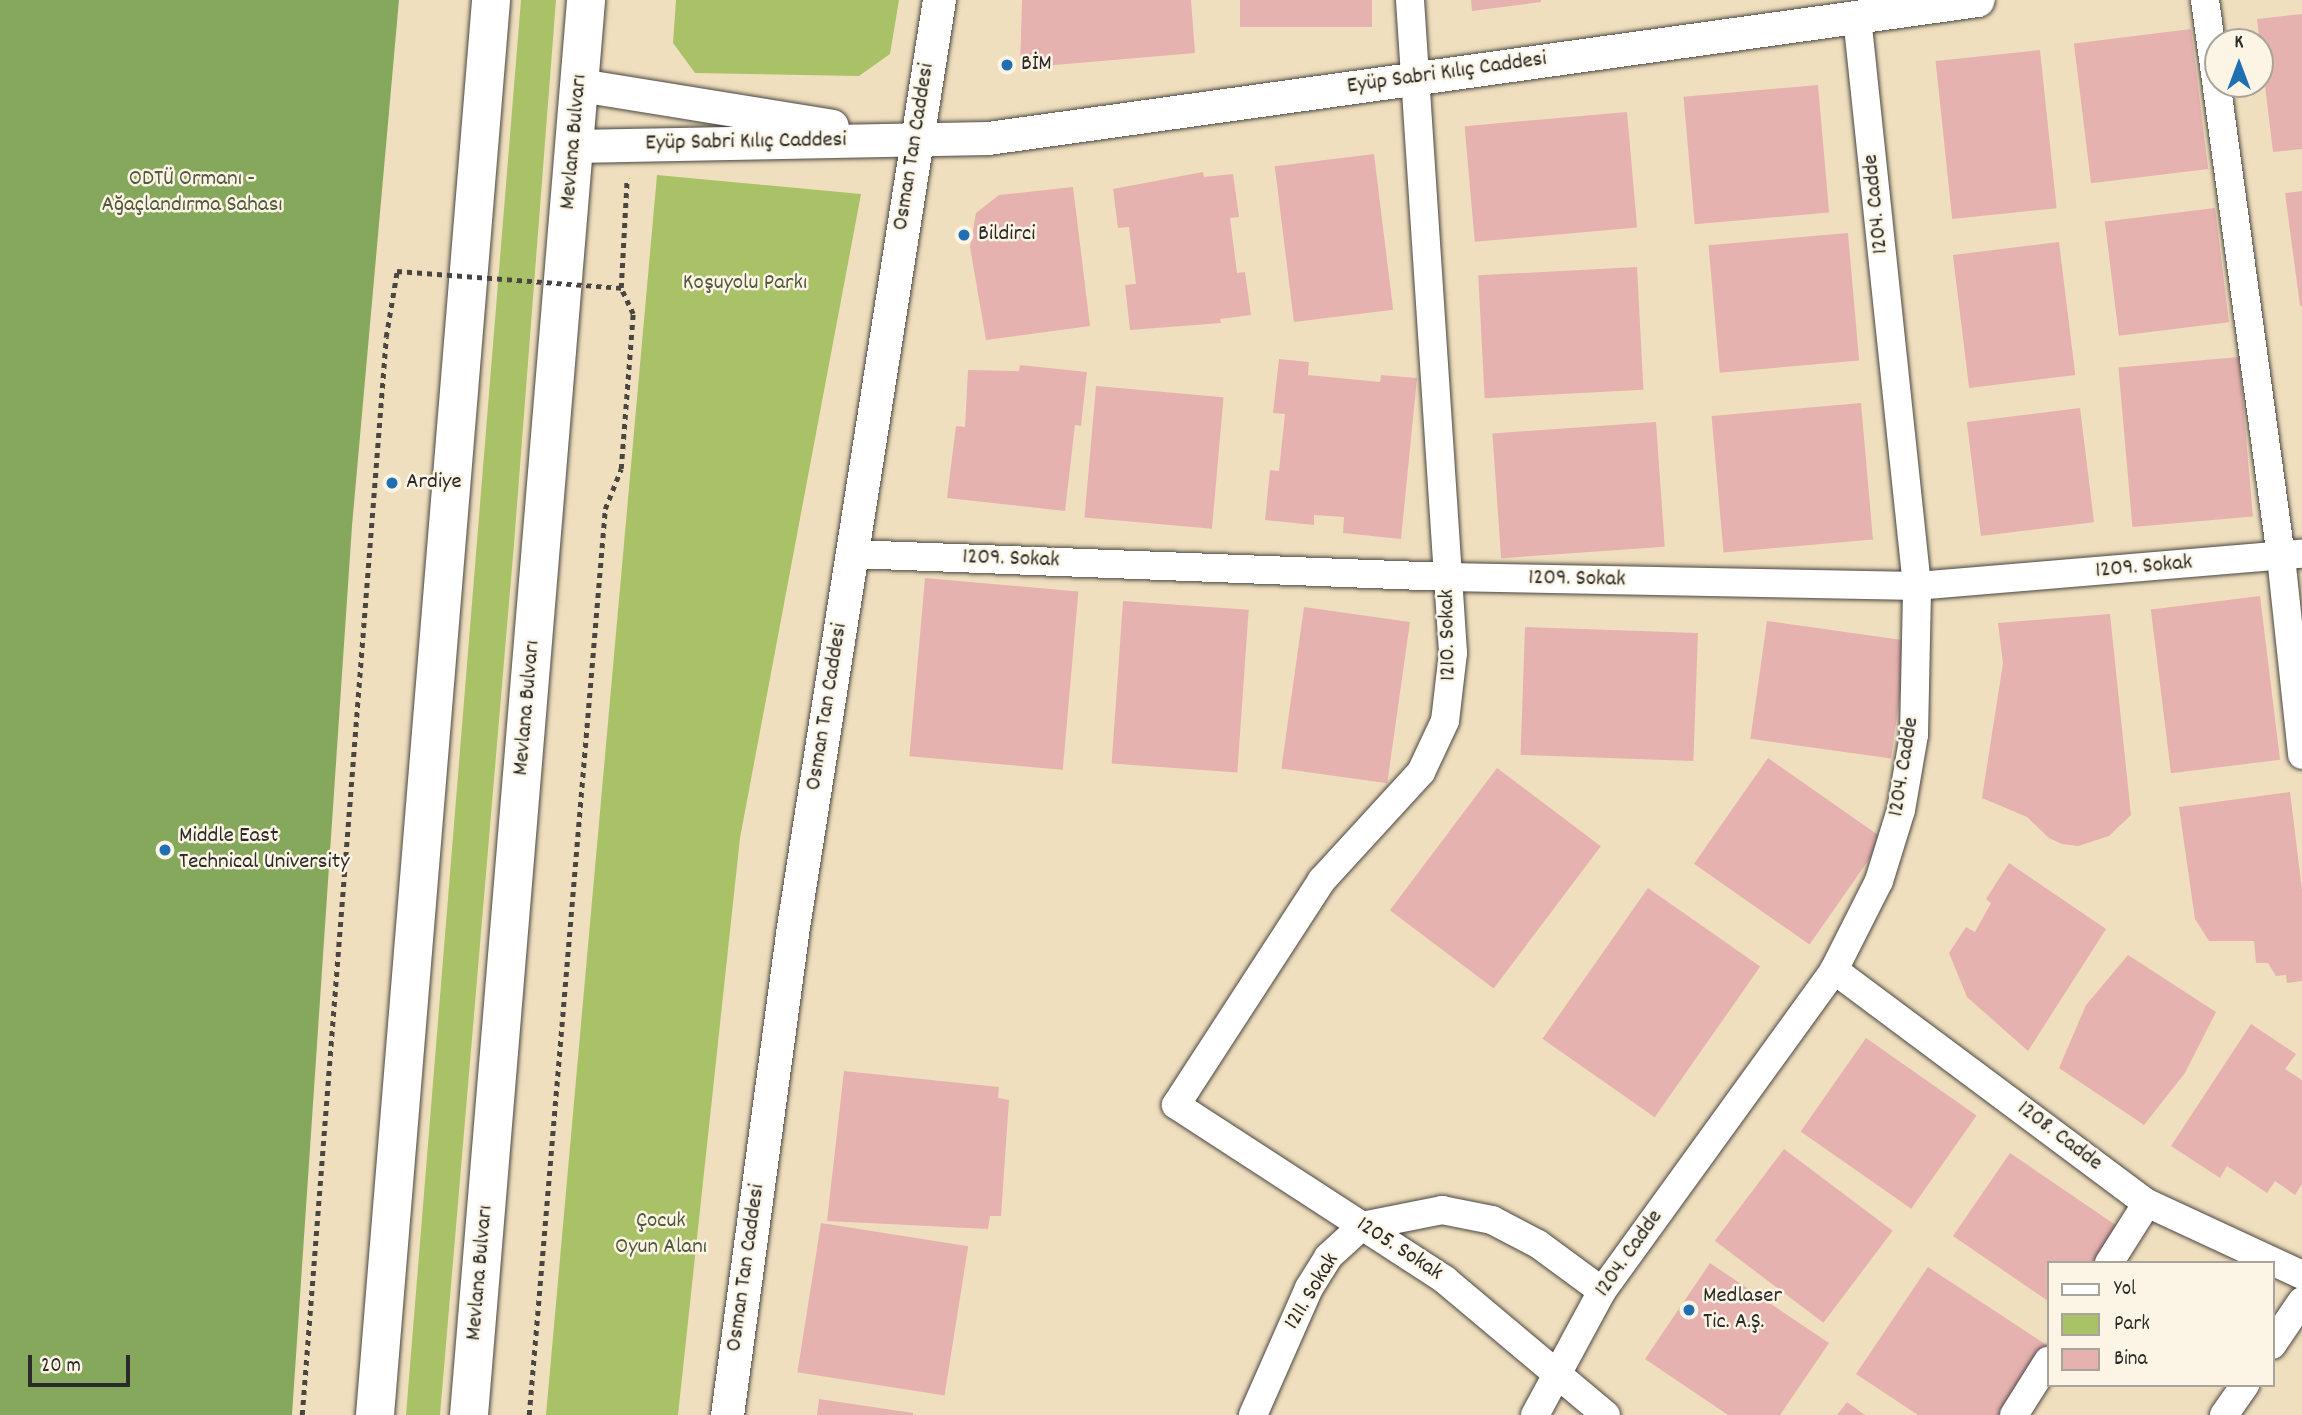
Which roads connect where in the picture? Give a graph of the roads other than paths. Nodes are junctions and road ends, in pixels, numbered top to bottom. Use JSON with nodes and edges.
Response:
{"nodes":[{"id":1,"x":491,"y":0,"type":"edge"},
{"id":2,"x":586,"y":0,"type":"edge"},
{"id":3,"x":939,"y":0,"type":"edge"},
{"id":4,"x":1410,"y":0,"type":"edge"},
{"id":5,"x":1976,"y":0,"type":"edge"},
{"id":6,"x":2205,"y":0,"type":"edge"},
{"id":7,"x":1857,"y":17,"type":"junction"},
{"id":8,"x":1413,"y":79,"type":"junction"},
{"id":9,"x":580,"y":85,"type":"junction"},
{"id":10,"x":667,"y":99,"type":"junction"},
{"id":11,"x":918,"y":140,"type":"junction"},
{"id":12,"x":661,"y":144,"type":"junction"},
{"id":13,"x":575,"y":146,"type":"junction"},
{"id":14,"x":852,"y":554,"type":"junction"},
{"id":15,"x":2291,"y":555,"type":"edge"},
{"id":16,"x":1448,"y":577,"type":"junction"},
{"id":17,"x":1917,"y":586,"type":"junction"},
{"id":18,"x":2302,"y":755,"type":"edge"},
{"id":19,"x":1834,"y":970,"type":"junction"},
{"id":20,"x":1176,"y":1105,"type":"joint"},
{"id":21,"x":2147,"y":1203,"type":"junction"},
{"id":22,"x":1362,"y":1226,"type":"junction"},
{"id":23,"x":2110,"y":1261,"type":"edge"},
{"id":24,"x":2272,"y":1261,"type":"edge"},
{"id":25,"x":2274,"y":1262,"type":"edge"},
{"id":26,"x":2302,"y":1275,"type":"edge"},
{"id":27,"x":1602,"y":1291,"type":"junction"},
{"id":28,"x":2302,"y":1301,"type":"edge"},
{"id":29,"x":2274,"y":1342,"type":"edge"},
{"id":30,"x":2046,"y":1364,"type":"edge"},
{"id":31,"x":1556,"y":1371,"type":"junction"},
{"id":32,"x":2244,"y":1387,"type":"edge"},
{"id":33,"x":374,"y":1415,"type":"edge"},
{"id":34,"x":470,"y":1415,"type":"edge"},
{"id":35,"x":727,"y":1415,"type":"edge"},
{"id":36,"x":1253,"y":1415,"type":"edge"},
{"id":37,"x":1535,"y":1415,"type":"edge"},
{"id":38,"x":1606,"y":1415,"type":"edge"},
{"id":39,"x":2014,"y":1415,"type":"edge"},
{"id":40,"x":2224,"y":1415,"type":"edge"}],
"edges":[{"from":1,"to":33,"type":"highway"},
{"from":2,"to":9,"type":"highway","name":"Mevlana Bulvarı"},
{"from":3,"to":11,"type":"street","name":"Osman Tan Caddesi"},
{"from":4,"to":8,"type":"street","name":"1210. Sokak"},
{"from":5,"to":7,"type":"street","name":"Eyüp Sabri Kılıç Caddesi"},
{"from":6,"to":15,"type":"street"},
{"from":7,"to":8,"type":"street","name":"Eyüp Sabri Kılıç Caddesi"},
{"from":7,"to":17,"type":"street","name":"1204. Cadde"},
{"from":8,"to":11,"type":"street","name":"Eyüp Sabri Kılıç Caddesi"},
{"from":8,"to":16,"type":"street","name":"1210. Sokak"},
{"from":9,"to":10,"type":"street","name":"Eyüp Sabri Kılıç Caddesi"},
{"from":9,"to":13,"type":"highway","name":"Mevlana Bulvarı"},
{"from":10,"to":11,"type":"street","name":"Eyüp Sabri Kılıç Caddesi"},
{"from":10,"to":12,"type":"street"},
{"from":11,"to":12,"type":"street","name":"Eyüp Sabri Kılıç Caddesi"},
{"from":11,"to":14,"type":"street","name":"Osman Tan Caddesi"},
{"from":12,"to":13,"type":"street","name":"Eyüp Sabri Kılıç Caddesi"},
{"from":13,"to":34,"type":"highway","name":"Mevlana Bulvarı"},
{"from":14,"to":16,"type":"street","name":"1209. Sokak"},
{"from":14,"to":35,"type":"street","name":"Osman Tan Caddesi"},
{"from":15,"to":17,"type":"street","name":"1209. Sokak"},
{"from":15,"to":18,"type":"street"},
{"from":16,"to":17,"type":"street","name":"1209. Sokak"},
{"from":16,"to":20,"type":"street","name":"1210. Sokak"},
{"from":17,"to":19,"type":"street","name":"1204. Cadde"},
{"from":19,"to":21,"type":"street","name":"1208. Cadde"},
{"from":19,"to":27,"type":"street","name":"1204. Cadde"},
{"from":20,"to":22,"type":"street","name":"1205. Sokak"},
{"from":21,"to":23,"type":"street"},
{"from":21,"to":24,"type":"street","name":"1208. Cadde"},
{"from":22,"to":27,"type":"street"},
{"from":22,"to":31,"type":"street","name":"1205. Sokak"},
{"from":22,"to":36,"type":"street","name":"1211. Sokak"},
{"from":25,"to":26,"type":"street","name":"1208. Cadde"},
{"from":27,"to":31,"type":"street","name":"1204. Cadde"},
{"from":28,"to":29,"type":"street"},
{"from":30,"to":39,"type":"street"},
{"from":31,"to":37,"type":"street","name":"1204. Cadde"},
{"from":31,"to":38,"type":"street","name":"1205. Sokak"},
{"from":32,"to":40,"type":"street"}]}
